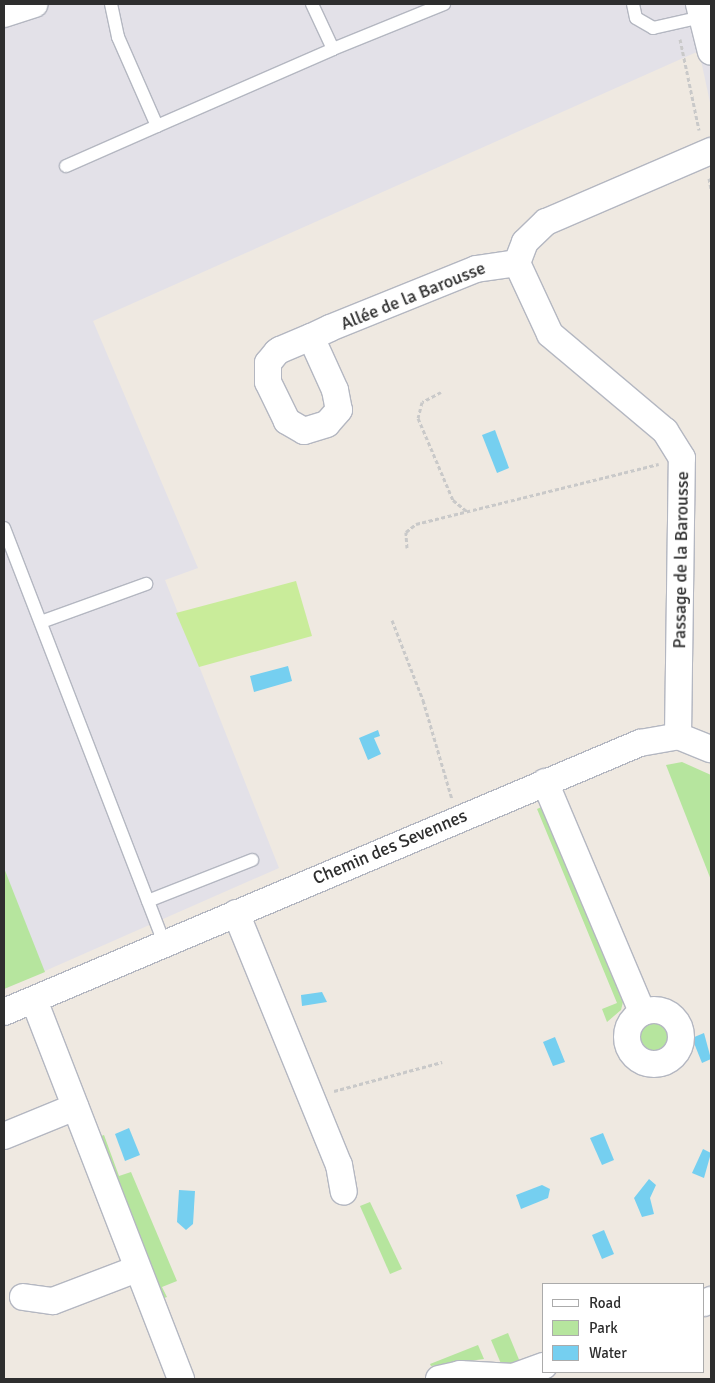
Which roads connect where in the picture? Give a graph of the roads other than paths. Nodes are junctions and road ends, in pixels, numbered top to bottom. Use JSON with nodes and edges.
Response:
{"nodes":[{"id":1,"x":34,"y":4,"type":"edge"},
{"id":2,"x":111,"y":4,"type":"edge"},
{"id":3,"x":312,"y":4,"type":"edge"},
{"id":4,"x":444,"y":4,"type":"edge"},
{"id":5,"x":633,"y":4,"type":"edge"},
{"id":6,"x":701,"y":10,"type":"edge"},
{"id":7,"x":4,"y":14,"type":"edge"},
{"id":8,"x":333,"y":49,"type":"junction"},
{"id":9,"x":711,"y":52,"type":"edge"},
{"id":10,"x":157,"y":126,"type":"junction"},
{"id":11,"x":708,"y":152,"type":"edge"},
{"id":12,"x":66,"y":166,"type":"dead end"},
{"id":13,"x":517,"y":263,"type":"junction"},
{"id":14,"x":311,"y":337,"type":"dead end"},
{"id":15,"x":4,"y":528,"type":"edge"},
{"id":16,"x":146,"y":584,"type":"dead end"},
{"id":17,"x":41,"y":622,"type":"junction"},
{"id":18,"x":678,"y":736,"type":"junction"},
{"id":19,"x":711,"y":749,"type":"edge"},
{"id":20,"x":545,"y":782,"type":"junction"},
{"id":21,"x":252,"y":860,"type":"dead end"},
{"id":22,"x":148,"y":901,"type":"junction"},
{"id":23,"x":236,"y":913,"type":"junction"},
{"id":24,"x":164,"y":942,"type":"junction"},
{"id":25,"x":34,"y":1000,"type":"junction"},
{"id":26,"x":4,"y":1012,"type":"edge"},
{"id":27,"x":642,"y":1012,"type":"junction"},
{"id":28,"x":75,"y":1107,"type":"junction"},
{"id":29,"x":4,"y":1136,"type":"edge"},
{"id":30,"x":344,"y":1192,"type":"dead end"},
{"id":31,"x":137,"y":1269,"type":"junction"},
{"id":32,"x":24,"y":1298,"type":"dead end"},
{"id":33,"x":542,"y":1367,"type":"edge"},
{"id":34,"x":181,"y":1379,"type":"edge"},
{"id":35,"x":439,"y":1379,"type":"edge"}],
"edges":[{"from":1,"to":7,"type":"street"},
{"from":2,"to":10,"type":"lane"},
{"from":3,"to":8,"type":"lane"},
{"from":4,"to":8,"type":"lane"},
{"from":5,"to":6,"type":"lane"},
{"from":6,"to":9,"type":"street"},
{"from":8,"to":10,"type":"lane"},
{"from":10,"to":12,"type":"lane"},
{"from":11,"to":13,"type":"street"},
{"from":13,"to":14,"type":"street","name":"Allée de la Barousse"},
{"from":13,"to":18,"type":"street","name":"Passage de la Barousse"},
{"from":15,"to":17,"type":"lane"},
{"from":16,"to":17,"type":"lane"},
{"from":17,"to":22,"type":"lane"},
{"from":18,"to":19,"type":"street"},
{"from":18,"to":20,"type":"street","name":"Chemin des Sevennes"},
{"from":20,"to":23,"type":"street","name":"Chemin des Sevennes"},
{"from":20,"to":27,"type":"street"},
{"from":21,"to":22,"type":"lane"},
{"from":22,"to":24,"type":"lane"},
{"from":23,"to":24,"type":"street","name":"Chemin des Sevennes"},
{"from":23,"to":30,"type":"street"},
{"from":24,"to":25,"type":"street","name":"Chemin des Sevennes"},
{"from":25,"to":26,"type":"street","name":"Chemin des Sevennes"},
{"from":25,"to":28,"type":"street"},
{"from":27,"to":27,"type":"street"},
{"from":28,"to":29,"type":"street"},
{"from":28,"to":31,"type":"street"},
{"from":31,"to":32,"type":"street"},
{"from":31,"to":34,"type":"street"},
{"from":33,"to":35,"type":"street"}]}
